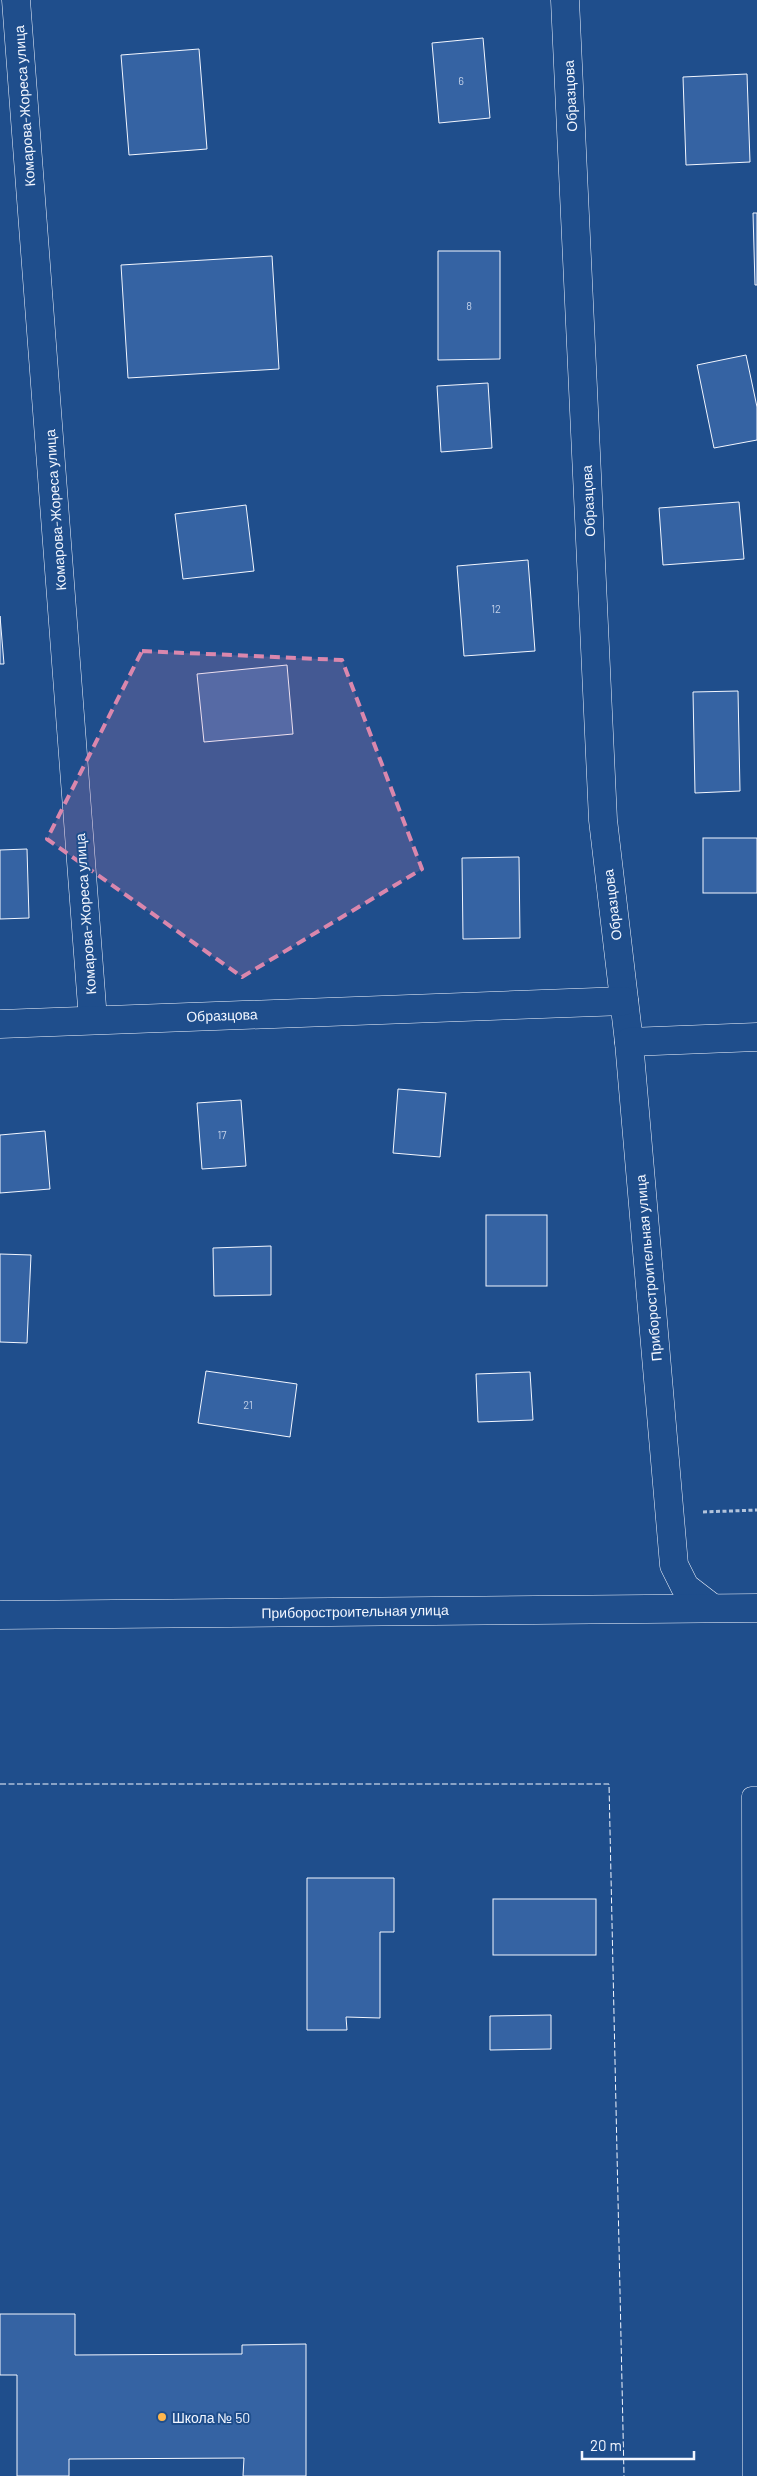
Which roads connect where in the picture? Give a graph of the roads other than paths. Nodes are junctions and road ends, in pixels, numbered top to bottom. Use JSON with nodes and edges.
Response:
{"nodes":[{"id":1,"x":16,"y":0,"type":"edge"},
{"id":2,"x":565,"y":0,"type":"edge"},
{"id":3,"x":624,"y":1001,"type":"junction"},
{"id":4,"x":93,"y":1020,"type":"junction"},
{"id":5,"x":0,"y":1024,"type":"edge"},
{"id":6,"x":757,"y":1037,"type":"edge"},
{"id":7,"x":628,"y":1042,"type":"junction"},
{"id":8,"x":711,"y":1607,"type":"junction"},
{"id":9,"x":757,"y":1608,"type":"edge"},
{"id":10,"x":0,"y":1615,"type":"edge"},
{"id":11,"x":757,"y":1796,"type":"edge"},
{"id":12,"x":754,"y":2294,"type":"edge"},
{"id":13,"x":752,"y":2476,"type":"edge"}],
"edges":[{"from":1,"to":4,"type":"street","name":"Комарова-Жореса улица"},
{"from":2,"to":3,"type":"street","name":"Образцова"},
{"from":3,"to":4,"type":"street","name":"Образцова"},
{"from":3,"to":7,"type":"street","name":"Образцова"},
{"from":4,"to":5,"type":"street","name":"Образцова"},
{"from":6,"to":7,"type":"street"},
{"from":7,"to":8,"type":"street","name":"Приборостроительная улица"},
{"from":8,"to":9,"type":"street","name":"Приборостроительная улица"},
{"from":8,"to":10,"type":"street","name":"Приборостроительная улица"},
{"from":11,"to":12,"type":"lane"},
{"from":12,"to":13,"type":"lane"}]}
